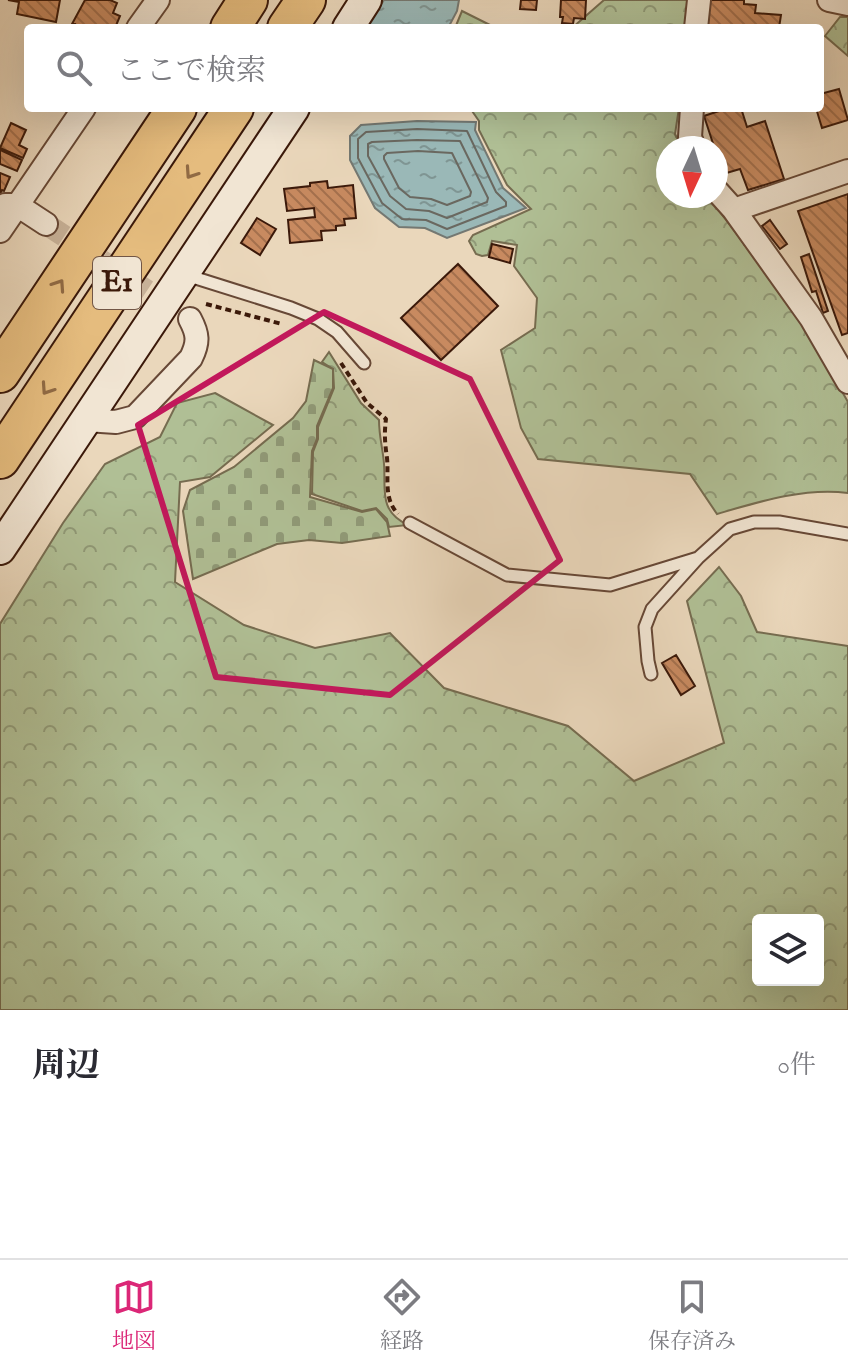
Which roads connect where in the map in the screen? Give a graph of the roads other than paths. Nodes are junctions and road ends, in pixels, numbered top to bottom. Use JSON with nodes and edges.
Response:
{"nodes":[{"id":1,"x":158,"y":0,"type":"edge"},
{"id":2,"x":248,"y":0,"type":"edge"},
{"id":3,"x":306,"y":0,"type":"edge"},
{"id":4,"x":366,"y":0,"type":"edge"},
{"id":5,"x":699,"y":0,"type":"edge"},
{"id":6,"x":829,"y":0,"type":"edge"},
{"id":7,"x":848,"y":4,"type":"edge"},
{"id":8,"x":141,"y":24,"type":"edge"},
{"id":9,"x":233,"y":24,"type":"edge"},
{"id":10,"x":290,"y":24,"type":"edge"},
{"id":11,"x":351,"y":24,"type":"edge"},
{"id":12,"x":696,"y":24,"type":"edge"},
{"id":13,"x":81,"y":112,"type":"edge"},
{"id":14,"x":174,"y":112,"type":"edge"},
{"id":15,"x":231,"y":112,"type":"edge"},
{"id":16,"x":291,"y":112,"type":"edge"},
{"id":17,"x":692,"y":112,"type":"edge"},
{"id":18,"x":690,"y":136,"type":"edge"},
{"id":19,"x":848,"y":171,"type":"edge"},
{"id":20,"x":728,"y":203,"type":"edge"},
{"id":21,"x":9,"y":205,"type":"edge"},
{"id":22,"x":734,"y":210,"type":"junction"},
{"id":23,"x":46,"y":224,"type":"tunnel mouth"},
{"id":24,"x":0,"y":231,"type":"edge"},
{"id":25,"x":183,"y":274,"type":"junction"},
{"id":26,"x":193,"y":312,"type":"road end"},
{"id":27,"x":364,"y":363,"type":"dead end"},
{"id":28,"x":0,"y":373,"type":"edge"},
{"id":29,"x":848,"y":382,"type":"edge"},
{"id":30,"x":86,"y":420,"type":"junction"},
{"id":31,"x":0,"y":459,"type":"edge"},
{"id":32,"x":410,"y":523,"type":"road end"},
{"id":33,"x":848,"y":534,"type":"edge"},
{"id":34,"x":0,"y":549,"type":"edge"},
{"id":35,"x":698,"y":558,"type":"junction"},
{"id":36,"x":651,"y":674,"type":"dead end"}],
"edges":[{"from":1,"to":8,"type":"street"},
{"from":2,"to":9,"type":"highway"},
{"from":3,"to":10,"type":"highway"},
{"from":4,"to":11,"type":"street"},
{"from":5,"to":12,"type":"street"},
{"from":6,"to":7,"type":"street"},
{"from":13,"to":21,"type":"street"},
{"from":28,"to":14,"type":"highway","number":"E1","one_way":true},
{"from":15,"to":31,"type":"highway","number":"E1","one_way":true},
{"from":16,"to":25,"type":"street"},
{"from":17,"to":18,"type":"street"},
{"from":19,"to":22,"type":"street"},
{"from":20,"to":22,"type":"street"},
{"from":21,"to":23,"type":"street"},
{"from":21,"to":24,"type":"street"},
{"from":22,"to":29,"type":"street"},
{"from":25,"to":27,"type":"lane"},
{"from":25,"to":30,"type":"street"},
{"from":26,"to":30,"type":"street"},
{"from":30,"to":34,"type":"street"},
{"from":32,"to":35,"type":"lane"},
{"from":33,"to":35,"type":"lane"},
{"from":35,"to":36,"type":"lane"}]}
